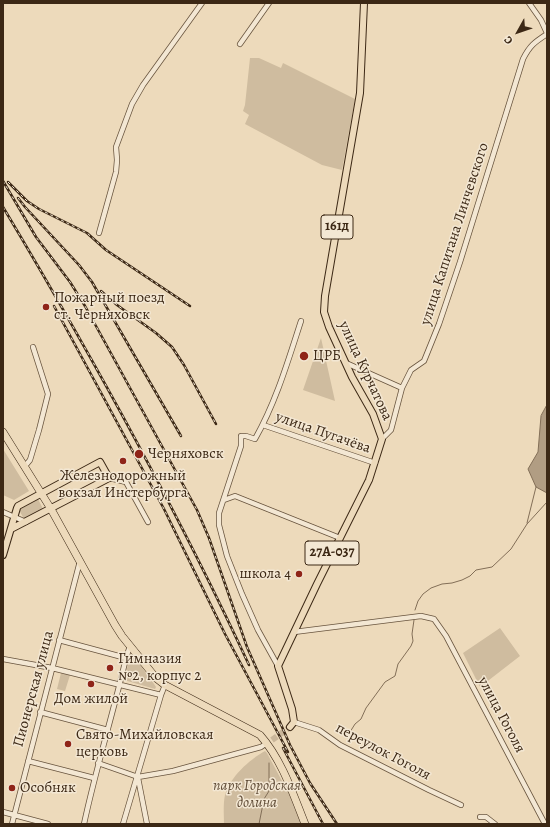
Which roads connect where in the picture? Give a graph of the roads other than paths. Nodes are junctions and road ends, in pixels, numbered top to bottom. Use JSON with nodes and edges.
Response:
{"nodes":[{"id":1,"x":202,"y":3,"type":"edge"},
{"id":2,"x":269,"y":3,"type":"edge"},
{"id":3,"x":364,"y":3,"type":"edge"},
{"id":4,"x":529,"y":3,"type":"edge"},
{"id":5,"x":547,"y":34,"type":"edge"},
{"id":6,"x":240,"y":44,"type":"dead end"},
{"id":7,"x":99,"y":233,"type":"dead end"},
{"id":8,"x":301,"y":321,"type":"dead end"},
{"id":9,"x":33,"y":347,"type":"dead end"},
{"id":10,"x":346,"y":363,"type":"junction"},
{"id":11,"x":402,"y":388,"type":"junction"},
{"id":12,"x":263,"y":425,"type":"junction"},
{"id":13,"x":3,"y":432,"type":"edge"},
{"id":14,"x":382,"y":439,"type":"junction"},
{"id":15,"x":375,"y":463,"type":"junction"},
{"id":16,"x":25,"y":466,"type":"junction"},
{"id":17,"x":109,"y":478,"type":"junction"},
{"id":18,"x":42,"y":493,"type":"junction"},
{"id":19,"x":224,"y":500,"type":"junction"},
{"id":20,"x":51,"y":509,"type":"junction"},
{"id":21,"x":3,"y":512,"type":"edge"},
{"id":22,"x":15,"y":517,"type":"junction"},
{"id":23,"x":26,"y":522,"type":"junction"},
{"id":24,"x":148,"y":522,"type":"dead end"},
{"id":25,"x":11,"y":529,"type":"junction"},
{"id":26,"x":340,"y":538,"type":"junction"},
{"id":27,"x":3,"y":555,"type":"edge"},
{"id":28,"x":80,"y":561,"type":"junction"},
{"id":29,"x":294,"y":632,"type":"junction"},
{"id":30,"x":59,"y":640,"type":"junction"},
{"id":31,"x":131,"y":647,"type":"junction"},
{"id":32,"x":126,"y":658,"type":"junction"},
{"id":33,"x":3,"y":659,"type":"edge"},
{"id":34,"x":278,"y":666,"type":"junction"},
{"id":35,"x":54,"y":667,"type":"junction"},
{"id":36,"x":119,"y":685,"type":"junction"},
{"id":37,"x":165,"y":685,"type":"junction"},
{"id":38,"x":161,"y":695,"type":"junction"},
{"id":39,"x":40,"y":712,"type":"junction"},
{"id":40,"x":292,"y":724,"type":"joint"},
{"id":41,"x":108,"y":730,"type":"junction"},
{"id":42,"x":269,"y":741,"type":"junction"},
{"id":43,"x":28,"y":761,"type":"junction"},
{"id":44,"x":98,"y":763,"type":"junction"},
{"id":45,"x":138,"y":777,"type":"junction"},
{"id":46,"x":94,"y":778,"type":"junction"},
{"id":47,"x":461,"y":805,"type":"dead end"},
{"id":48,"x":3,"y":812,"type":"edge"},
{"id":49,"x":14,"y":815,"type":"junction"},
{"id":50,"x":480,"y":817,"type":"dead end"},
{"id":51,"x":12,"y":824,"type":"edge"},
{"id":52,"x":48,"y":824,"type":"edge"},
{"id":53,"x":84,"y":824,"type":"edge"},
{"id":54,"x":123,"y":824,"type":"edge"},
{"id":55,"x":147,"y":824,"type":"edge"},
{"id":56,"x":305,"y":824,"type":"edge"},
{"id":57,"x":495,"y":824,"type":"edge"},
{"id":58,"x":545,"y":824,"type":"edge"}],
"edges":[{"from":1,"to":7,"type":"street"},
{"from":2,"to":6,"type":"street"},
{"from":3,"to":10,"type":"main road","name":"улица Курчатова","number":"161д"},
{"from":4,"to":5,"type":"street"},
{"from":5,"to":11,"type":"street","name":"улица Капитана Линчевского"},
{"from":8,"to":12,"type":"street"},
{"from":9,"to":16,"type":"street"},
{"from":10,"to":11,"type":"street"},
{"from":10,"to":14,"type":"main road","name":"улица Курчатова","number":"161д"},
{"from":11,"to":14,"type":"street","name":"улица Капитана Линчевского"},
{"from":12,"to":15,"type":"street","name":"улица Пугачёва"},
{"from":12,"to":19,"type":"street"},
{"from":13,"to":16,"type":"highway"},
{"from":14,"to":15,"type":"main road","name":"улица Курчатова","number":"27А-037"},
{"from":15,"to":26,"type":"main road","name":"улица Курчатова","number":"27А-037"},
{"from":16,"to":18,"type":"highway"},
{"from":17,"to":18,"type":"main road"},
{"from":17,"to":20,"type":"main road"},
{"from":17,"to":24,"type":"street"},
{"from":18,"to":20,"type":"highway"},
{"from":18,"to":22,"type":"main road"},
{"from":19,"to":26,"type":"street"},
{"from":19,"to":34,"type":"street"},
{"from":20,"to":23,"type":"main road"},
{"from":20,"to":28,"type":"highway"},
{"from":21,"to":22,"type":"street"},
{"from":22,"to":23,"type":"street"},
{"from":22,"to":25,"type":"main road"},
{"from":23,"to":25,"type":"main road"},
{"from":25,"to":27,"type":"main road"},
{"from":26,"to":29,"type":"main road","name":"улица Курчатова","number":"27А-037"},
{"from":28,"to":30,"type":"street","name":"Пионерская улица"},
{"from":28,"to":31,"type":"highway"},
{"from":29,"to":34,"type":"main road","name":"улица Курчатова","number":"27А-037"},
{"from":29,"to":58,"type":"street","name":"улица Гоголя"},
{"from":30,"to":32,"type":"street"},
{"from":30,"to":35,"type":"street","name":"Пионерская улица"},
{"from":31,"to":32,"type":"street"},
{"from":31,"to":37,"type":"highway"},
{"from":32,"to":36,"type":"street"},
{"from":33,"to":35,"type":"street"},
{"from":34,"to":40,"type":"main road"},
{"from":35,"to":36,"type":"street"},
{"from":35,"to":39,"type":"street","name":"Пионерская улица"},
{"from":36,"to":38,"type":"street"},
{"from":36,"to":41,"type":"street"},
{"from":37,"to":38,"type":"street"},
{"from":37,"to":42,"type":"highway"},
{"from":38,"to":45,"type":"street"},
{"from":39,"to":41,"type":"street"},
{"from":39,"to":43,"type":"street","name":"Пионерская улица"},
{"from":40,"to":47,"type":"street","name":"переулок Гоголя"},
{"from":41,"to":44,"type":"street"},
{"from":42,"to":45,"type":"street"},
{"from":42,"to":56,"type":"highway"},
{"from":43,"to":46,"type":"street"},
{"from":43,"to":49,"type":"street","name":"Пионерская улица"},
{"from":44,"to":45,"type":"street"},
{"from":44,"to":46,"type":"street"},
{"from":45,"to":54,"type":"street"},
{"from":45,"to":55,"type":"street"},
{"from":46,"to":53,"type":"street"},
{"from":48,"to":49,"type":"street"},
{"from":49,"to":51,"type":"street","name":"Пионерская улица"},
{"from":49,"to":52,"type":"street"},
{"from":50,"to":57,"type":"street"}]}
